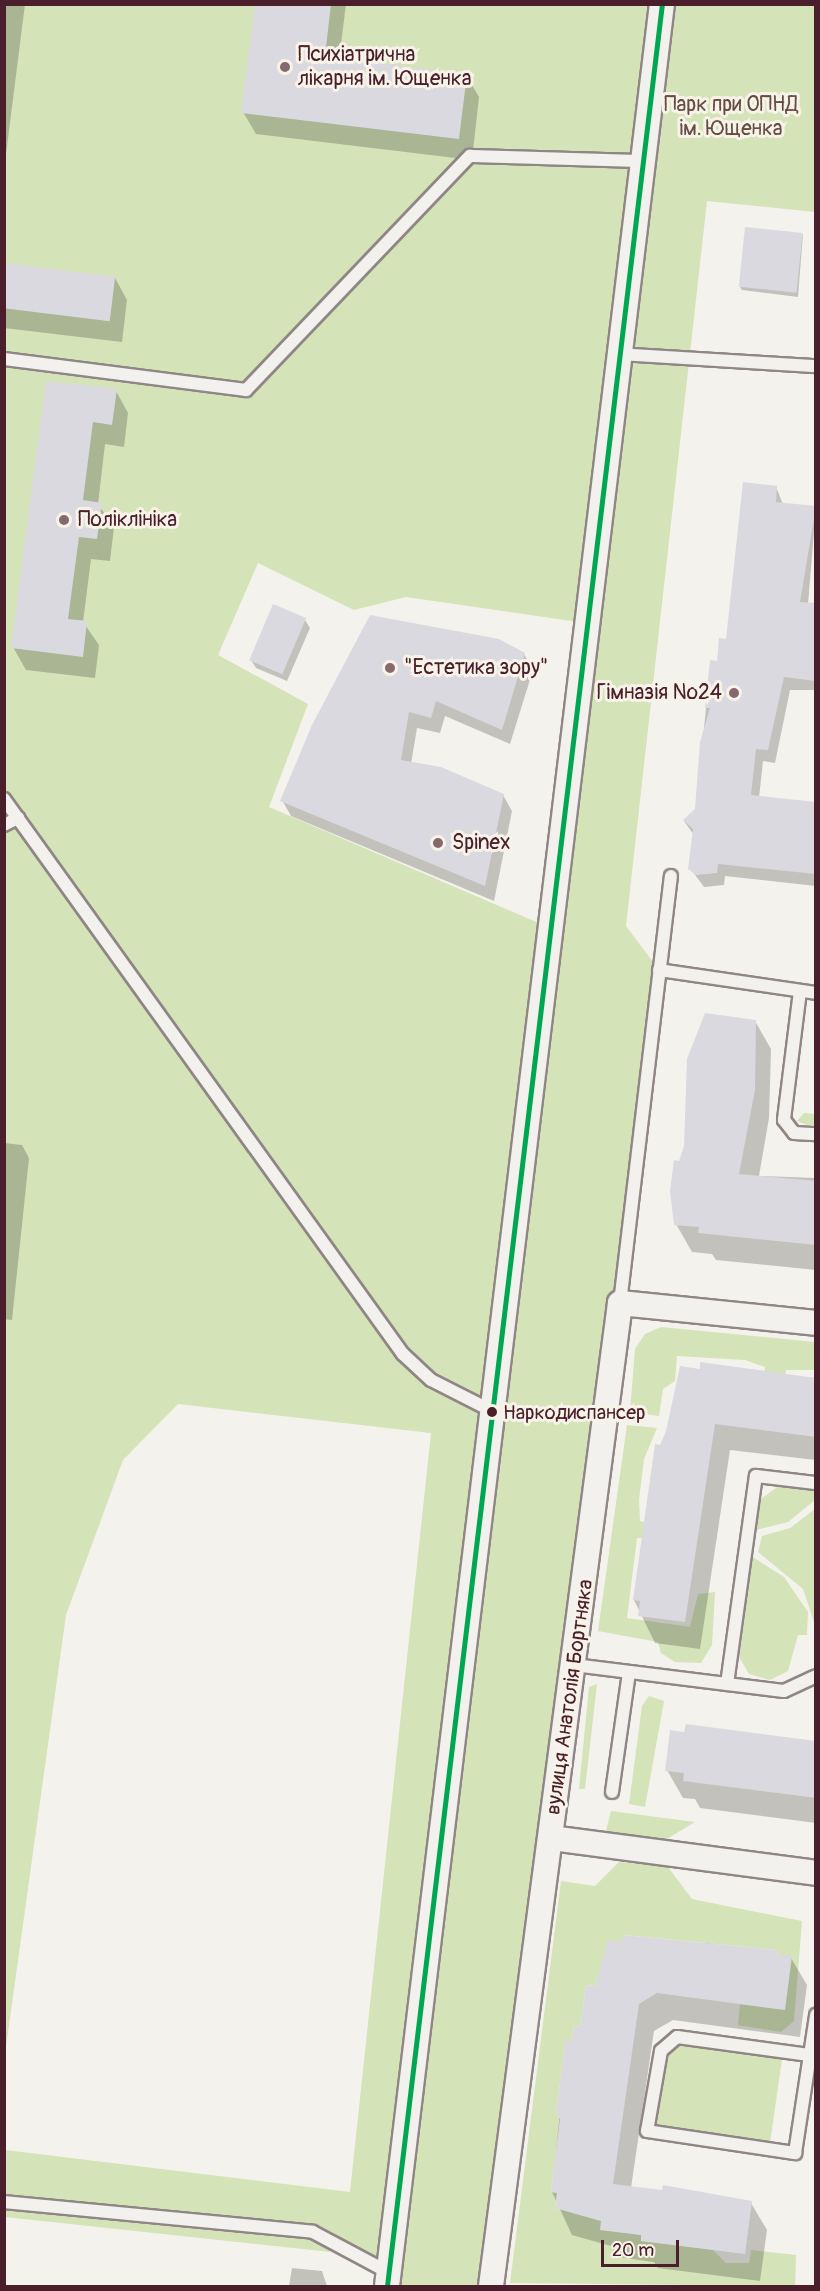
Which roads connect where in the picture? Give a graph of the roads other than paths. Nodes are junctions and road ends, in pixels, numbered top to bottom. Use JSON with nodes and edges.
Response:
{"nodes":[{"id":1,"x":662,"y":4,"type":"edge"},
{"id":2,"x":641,"y":161,"type":"junction"},
{"id":3,"x":618,"y":354,"type":"junction"},
{"id":4,"x":4,"y":359,"type":"edge"},
{"id":5,"x":815,"y":366,"type":"edge"},
{"id":6,"x":4,"y":799,"type":"edge"},
{"id":7,"x":18,"y":818,"type":"junction"},
{"id":8,"x":4,"y":825,"type":"edge"},
{"id":9,"x":671,"y":876,"type":"dead end"},
{"id":10,"x":659,"y":970,"type":"junction"},
{"id":11,"x":800,"y":991,"type":"junction"},
{"id":12,"x":816,"y":993,"type":"edge"},
{"id":13,"x":816,"y":1134,"type":"edge"},
{"id":14,"x":620,"y":1303,"type":"junction"},
{"id":15,"x":816,"y":1323,"type":"edge"},
{"id":16,"x":494,"y":1412,"type":"junction"},
{"id":17,"x":816,"y":1483,"type":"edge"},
{"id":18,"x":574,"y":1665,"type":"junction"},
{"id":19,"x":629,"y":1672,"type":"junction"},
{"id":20,"x":816,"y":1677,"type":"edge"},
{"id":21,"x":728,"y":1684,"type":"junction"},
{"id":22,"x":612,"y":1792,"type":"dead end"},
{"id":23,"x":551,"y":1838,"type":"junction"},
{"id":24,"x":816,"y":1873,"type":"edge"},
{"id":25,"x":816,"y":2015,"type":"edge"},
{"id":26,"x":809,"y":2055,"type":"junction"},
{"id":27,"x":4,"y":2202,"type":"edge"},
{"id":28,"x":388,"y":2279,"type":"edge"},
{"id":29,"x":491,"y":2286,"type":"edge"}],
"edges":[{"from":1,"to":2,"type":"street"},
{"from":2,"to":3,"type":"street"},
{"from":2,"to":4,"type":"lane"},
{"from":3,"to":5,"type":"lane"},
{"from":3,"to":16,"type":"street"},
{"from":6,"to":7,"type":"lane"},
{"from":7,"to":8,"type":"lane"},
{"from":7,"to":16,"type":"lane"},
{"from":9,"to":10,"type":"lane"},
{"from":10,"to":11,"type":"lane"},
{"from":10,"to":14,"type":"lane"},
{"from":11,"to":12,"type":"lane"},
{"from":11,"to":13,"type":"lane"},
{"from":14,"to":15,"type":"street"},
{"from":14,"to":18,"type":"street","name":"вулиця Анатолія Бортняка"},
{"from":16,"to":28,"type":"street"},
{"from":17,"to":21,"type":"lane"},
{"from":18,"to":19,"type":"lane"},
{"from":18,"to":23,"type":"street","name":"вулиця Анатолія Бортняка"},
{"from":19,"to":21,"type":"lane"},
{"from":19,"to":22,"type":"lane"},
{"from":20,"to":21,"type":"lane"},
{"from":23,"to":24,"type":"street"},
{"from":23,"to":29,"type":"street","name":"вулиця Анатолія Бортняка"},
{"from":25,"to":26,"type":"lane"},
{"from":26,"to":26,"type":"lane"},
{"from":27,"to":28,"type":"lane"}]}
